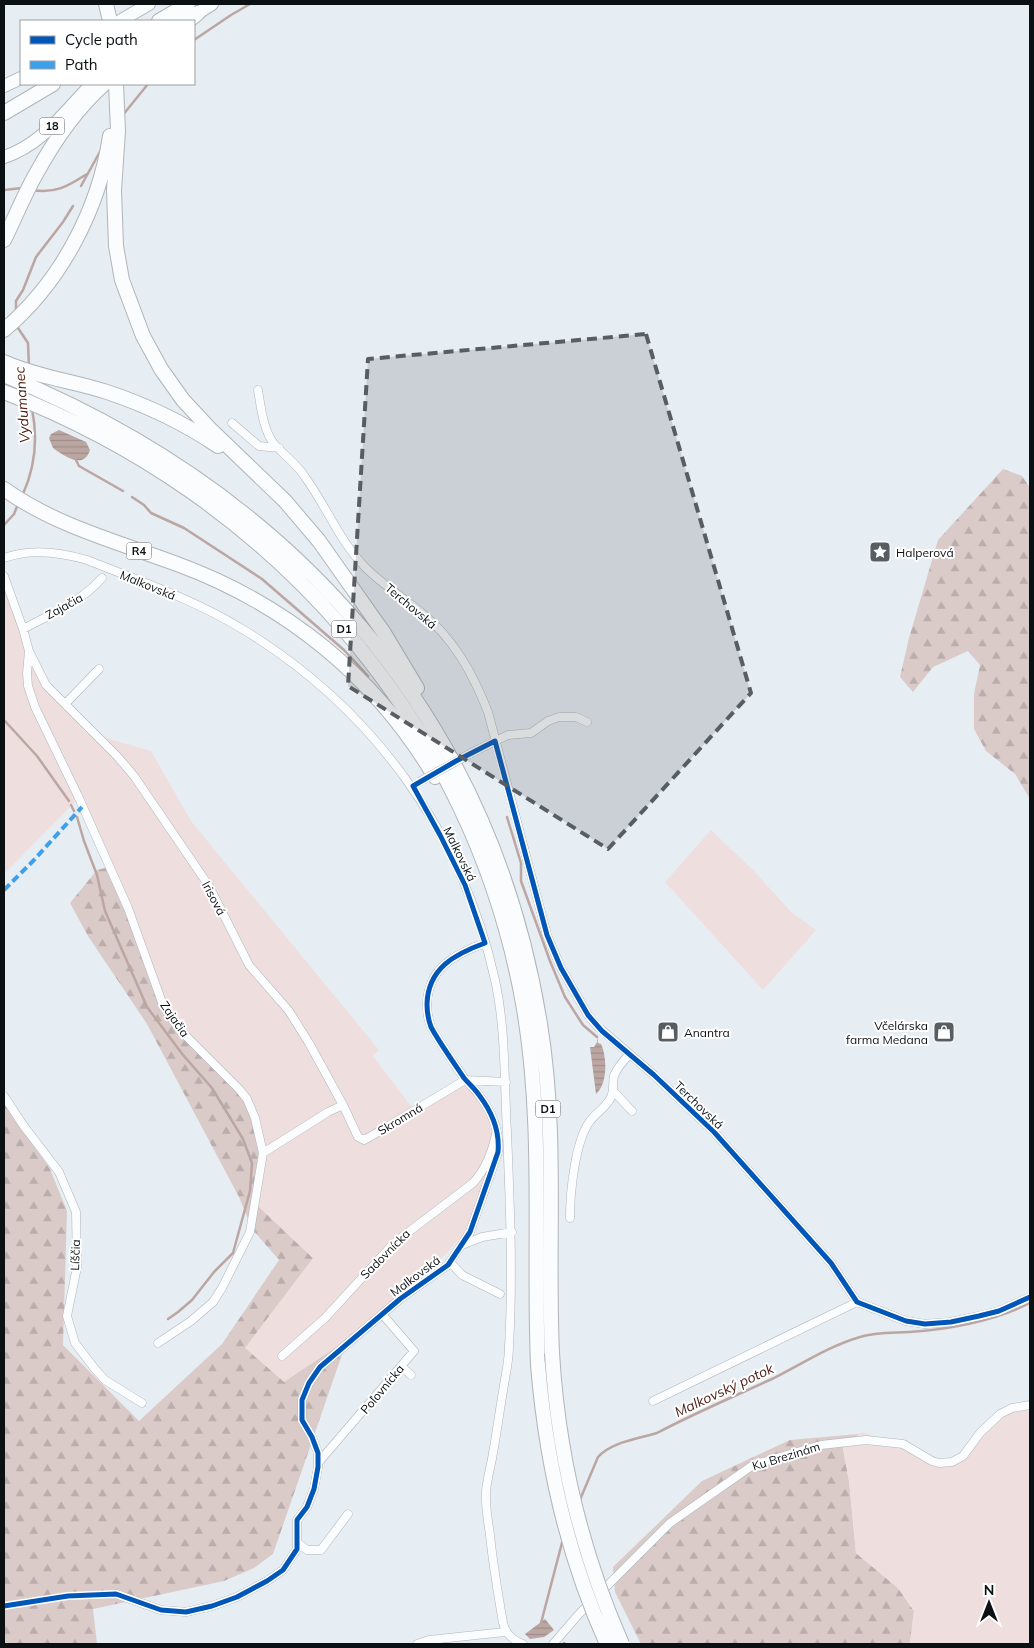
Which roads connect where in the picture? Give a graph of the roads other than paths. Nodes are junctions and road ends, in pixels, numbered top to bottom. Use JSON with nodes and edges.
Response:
{"nodes":[{"id":1,"x":106,"y":4,"type":"edge"},
{"id":2,"x":149,"y":4,"type":"edge"},
{"id":3,"x":212,"y":4,"type":"edge"},
{"id":4,"x":191,"y":13,"type":"edge"},
{"id":5,"x":110,"y":20,"type":"edge"},
{"id":6,"x":122,"y":20,"type":"edge"},
{"id":7,"x":163,"y":20,"type":"edge"},
{"id":8,"x":180,"y":20,"type":"edge"},
{"id":9,"x":20,"y":78,"type":"edge"},
{"id":10,"x":51,"y":85,"type":"edge"},
{"id":11,"x":91,"y":85,"type":"edge"},
{"id":12,"x":103,"y":85,"type":"edge"},
{"id":13,"x":116,"y":85,"type":"edge"},
{"id":14,"x":4,"y":86,"type":"edge"},
{"id":15,"x":116,"y":104,"type":"junction"},
{"id":16,"x":4,"y":113,"type":"edge"},
{"id":17,"x":4,"y":157,"type":"edge"},
{"id":18,"x":4,"y":240,"type":"edge"},
{"id":19,"x":4,"y":330,"type":"edge"},
{"id":20,"x":4,"y":362,"type":"edge"},
{"id":21,"x":4,"y":375,"type":"edge"},
{"id":22,"x":258,"y":390,"type":"dead end"},
{"id":23,"x":4,"y":392,"type":"edge"},
{"id":24,"x":232,"y":423,"type":"dead end"},
{"id":25,"x":279,"y":448,"type":"junction"},
{"id":26,"x":252,"y":470,"type":"junction"},
{"id":27,"x":6,"y":492,"type":"edge"},
{"id":28,"x":4,"y":558,"type":"edge"},
{"id":29,"x":4,"y":576,"type":"edge"},
{"id":30,"x":102,"y":578,"type":"dead end"},
{"id":31,"x":23,"y":629,"type":"junction"},
{"id":32,"x":28,"y":651,"type":"junction"},
{"id":33,"x":99,"y":668,"type":"dead end"},
{"id":34,"x":65,"y":704,"type":"junction"},
{"id":35,"x":587,"y":722,"type":"dead end"},
{"id":36,"x":495,"y":740,"type":"junction"},
{"id":37,"x":441,"y":741,"type":"junction"},
{"id":38,"x":416,"y":784,"type":"junction"},
{"id":39,"x":467,"y":822,"type":"junction"},
{"id":40,"x":485,"y":942,"type":"junction"},
{"id":41,"x":630,"y":1055,"type":"junction"},
{"id":42,"x":465,"y":1080,"type":"junction"},
{"id":43,"x":506,"y":1082,"type":"junction"},
{"id":44,"x":614,"y":1092,"type":"junction"},
{"id":45,"x":4,"y":1096,"type":"edge"},
{"id":46,"x":343,"y":1105,"type":"junction"},
{"id":47,"x":632,"y":1111,"type":"dead end"},
{"id":48,"x":497,"y":1128,"type":"junction"},
{"id":49,"x":263,"y":1153,"type":"junction"},
{"id":50,"x":570,"y":1218,"type":"dead end"},
{"id":51,"x":512,"y":1232,"type":"junction"},
{"id":52,"x":462,"y":1245,"type":"junction"},
{"id":53,"x":450,"y":1262,"type":"junction"},
{"id":54,"x":500,"y":1294,"type":"dead end"},
{"id":55,"x":1030,"y":1297,"type":"edge"},
{"id":56,"x":857,"y":1302,"type":"junction"},
{"id":57,"x":382,"y":1314,"type":"junction"},
{"id":58,"x":158,"y":1343,"type":"dead end"},
{"id":59,"x":282,"y":1356,"type":"dead end"},
{"id":60,"x":401,"y":1366,"type":"junction"},
{"id":61,"x":411,"y":1375,"type":"dead end"},
{"id":62,"x":653,"y":1401,"type":"dead end"},
{"id":63,"x":142,"y":1403,"type":"dead end"},
{"id":64,"x":1030,"y":1404,"type":"edge"},
{"id":65,"x":318,"y":1463,"type":"junction"},
{"id":66,"x":348,"y":1514,"type":"dead end"},
{"id":67,"x":298,"y":1543,"type":"junction"},
{"id":68,"x":116,"y":1594,"type":"dead end"},
{"id":69,"x":505,"y":1632,"type":"junction"},
{"id":70,"x":417,"y":1644,"type":"edge"},
{"id":71,"x":523,"y":1644,"type":"edge"},
{"id":72,"x":553,"y":1644,"type":"edge"},
{"id":73,"x":607,"y":1644,"type":"edge"},
{"id":74,"x":622,"y":1644,"type":"edge"}],
"edges":[{"from":1,"to":5,"type":"highway"},
{"from":2,"to":6,"type":"main road"},
{"from":3,"to":4,"type":"main road"},
{"from":4,"to":7,"type":"highway"},
{"from":4,"to":8,"type":"main road"},
{"from":9,"to":14,"type":"main road"},
{"from":10,"to":16,"type":"highway"},
{"from":11,"to":17,"type":"main road","number":"18"},
{"from":12,"to":18,"type":"highway"},
{"from":13,"to":15,"type":"highway"},
{"from":15,"to":19,"type":"highway"},
{"from":15,"to":26,"type":"highway"},
{"from":20,"to":26,"type":"highway"},
{"from":21,"to":37,"type":"highway","number":"D1"},
{"from":22,"to":25,"type":"street","name":"Terchovská"},
{"from":23,"to":39,"type":"highway","number":"D1"},
{"from":24,"to":25,"type":"street"},
{"from":25,"to":36,"type":"street","name":"Terchovská"},
{"from":26,"to":37,"type":"highway"},
{"from":27,"to":39,"type":"highway","number":"R4"},
{"from":28,"to":38,"type":"street","name":"Malkovská"},
{"from":29,"to":31,"type":"street","name":"Zajačia"},
{"from":30,"to":31,"type":"street","name":"Zajačia"},
{"from":31,"to":32,"type":"street","name":"Zajačia"},
{"from":32,"to":34,"type":"street","name":"Irisová"},
{"from":32,"to":49,"type":"street","name":"Zajačia"},
{"from":33,"to":34,"type":"street"},
{"from":34,"to":46,"type":"street","name":"Irisová"},
{"from":35,"to":36,"type":"street"},
{"from":36,"to":38,"type":"street","bridge":true},
{"from":36,"to":41,"type":"street","name":"Terchovská"},
{"from":37,"to":74,"type":"highway","number":"D1","bridge":true},
{"from":38,"to":40,"type":"street","name":"Malkovská"},
{"from":39,"to":73,"type":"highway","number":"D1","bridge":true},
{"from":40,"to":42,"type":"street","name":"Malkovská"},
{"from":40,"to":43,"type":"street","name":"Malkovská"},
{"from":41,"to":44,"type":"street"},
{"from":41,"to":56,"type":"street","name":"Terchovská"},
{"from":42,"to":43,"type":"street"},
{"from":42,"to":46,"type":"street","name":"Skromná"},
{"from":42,"to":48,"type":"street","name":"Malkovská"},
{"from":43,"to":51,"type":"street","name":"Malkovská"},
{"from":44,"to":47,"type":"street"},
{"from":44,"to":50,"type":"street"},
{"from":45,"to":63,"type":"street","name":"Líščia"},
{"from":46,"to":49,"type":"street"},
{"from":48,"to":52,"type":"street","name":"Malkovská"},
{"from":48,"to":59,"type":"street","name":"Sadovnícka"},
{"from":49,"to":58,"type":"street","name":"Zajačia"},
{"from":51,"to":52,"type":"street"},
{"from":51,"to":69,"type":"street","name":"Malkovská"},
{"from":52,"to":53,"type":"street","name":"Malkovská"},
{"from":53,"to":54,"type":"street"},
{"from":53,"to":57,"type":"street","name":"Malkovská"},
{"from":55,"to":56,"type":"street"},
{"from":56,"to":62,"type":"street"},
{"from":57,"to":60,"type":"street","name":"Poľovnícka"},
{"from":57,"to":65,"type":"street","name":"Malkovská"},
{"from":60,"to":61,"type":"street"},
{"from":60,"to":65,"type":"street","name":"Poľovnícka"},
{"from":64,"to":72,"type":"street","name":"Ku Brezinám"},
{"from":65,"to":67,"type":"street","name":"Malkovská"},
{"from":66,"to":67,"type":"street"},
{"from":67,"to":68,"type":"street","name":"Malkovská"},
{"from":69,"to":70,"type":"street"},
{"from":69,"to":71,"type":"street"}]}
